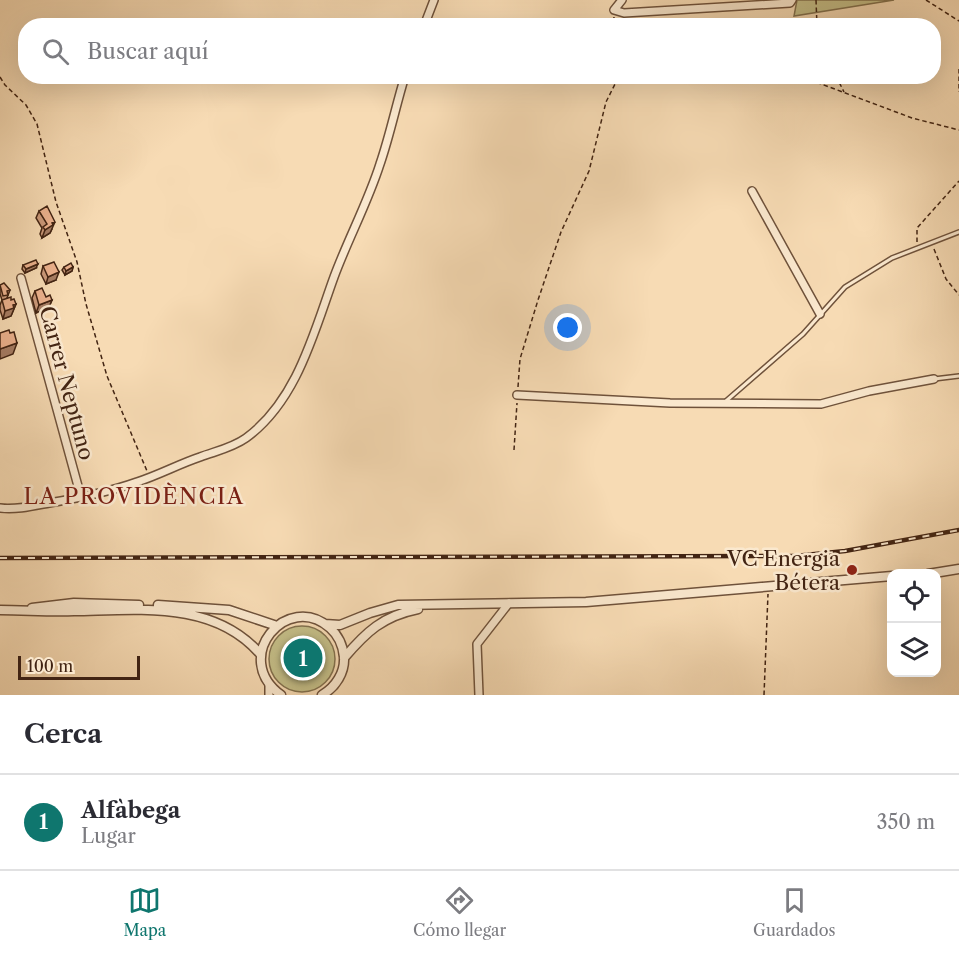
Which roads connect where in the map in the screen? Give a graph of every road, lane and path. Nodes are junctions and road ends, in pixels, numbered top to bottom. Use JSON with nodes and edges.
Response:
{"nodes":[{"id":1,"x":434,"y":0,"type":"edge"},
{"id":2,"x":622,"y":0,"type":"edge"},
{"id":3,"x":792,"y":0,"type":"edge"},
{"id":4,"x":816,"y":0,"type":"edge"},
{"id":5,"x":926,"y":0,"type":"edge"},
{"id":6,"x":427,"y":18,"type":"edge"},
{"id":7,"x":817,"y":18,"type":"edge"},
{"id":8,"x":959,"y":21,"type":"edge"},
{"id":9,"x":959,"y":69,"type":"edge"},
{"id":10,"x":0,"y":77,"type":"edge"},
{"id":11,"x":402,"y":84,"type":"edge"},
{"id":12,"x":615,"y":84,"type":"edge"},
{"id":13,"x":818,"y":84,"type":"edge"},
{"id":14,"x":840,"y":84,"type":"edge"},
{"id":15,"x":959,"y":92,"type":"edge"},
{"id":16,"x":844,"y":93,"type":"junction"},
{"id":17,"x":959,"y":130,"type":"edge"},
{"id":18,"x":959,"y":181,"type":"edge"},
{"id":19,"x":752,"y":191,"type":"dead end"},
{"id":20,"x":959,"y":232,"type":"edge"},
{"id":21,"x":931,"y":243,"type":"junction"},
{"id":22,"x":917,"y":248,"type":"junction"},
{"id":23,"x":21,"y":278,"type":"dead end"},
{"id":24,"x":959,"y":295,"type":"edge"},
{"id":25,"x":820,"y":314,"type":"junction"},
{"id":26,"x":959,"y":376,"type":"edge"},
{"id":27,"x":934,"y":379,"type":"joint"},
{"id":28,"x":517,"y":395,"type":"junction"},
{"id":29,"x":724,"y":403,"type":"junction"},
{"id":30,"x":514,"y":450,"type":"dead end"},
{"id":31,"x":150,"y":478,"type":"junction"},
{"id":32,"x":81,"y":497,"type":"junction"},
{"id":33,"x":0,"y":508,"type":"edge"},
{"id":34,"x":959,"y":569,"type":"edge"},
{"id":35,"x":941,"y":571,"type":"edge"},
{"id":36,"x":887,"y":576,"type":"edge"},
{"id":37,"x":768,"y":587,"type":"junction"},
{"id":38,"x":509,"y":603,"type":"junction"},
{"id":39,"x":439,"y":604,"type":"junction"},
{"id":40,"x":0,"y":610,"type":"edge"},
{"id":41,"x":23,"y":610,"type":"junction"},
{"id":42,"x":325,"y":624,"type":"junction"},
{"id":43,"x":277,"y":626,"type":"junction"},
{"id":44,"x":261,"y":655,"type":"junction"},
{"id":45,"x":344,"y":658,"type":"junction"},
{"id":46,"x":269,"y":684,"type":"junction"},
{"id":47,"x":269,"y":695,"type":"edge"},
{"id":48,"x":281,"y":695,"type":"edge"},
{"id":49,"x":322,"y":695,"type":"edge"},
{"id":50,"x":479,"y":695,"type":"edge"},
{"id":51,"x":764,"y":695,"type":"edge"}],
"edges":[{"from":1,"to":6,"type":"street"},
{"from":2,"to":3,"type":"street"},
{"from":4,"to":7,"type":"path"},
{"from":5,"to":8,"type":"path"},
{"from":9,"to":15,"type":"path"},
{"from":10,"to":31,"type":"path"},
{"from":11,"to":31,"type":"street"},
{"from":12,"to":28,"type":"path"},
{"from":13,"to":16,"type":"path"},
{"from":14,"to":16,"type":"path"},
{"from":16,"to":17,"type":"path"},
{"from":18,"to":22,"type":"path"},
{"from":19,"to":25,"type":"street"},
{"from":20,"to":21,"type":"lane"},
{"from":21,"to":22,"type":"lane"},
{"from":21,"to":24,"type":"path"},
{"from":22,"to":25,"type":"lane"},
{"from":23,"to":32,"type":"street","name":"Carrer Neptuno"},
{"from":25,"to":29,"type":"lane"},
{"from":26,"to":27,"type":"lane"},
{"from":27,"to":29,"type":"street"},
{"from":28,"to":29,"type":"street"},
{"from":28,"to":30,"type":"path"},
{"from":31,"to":32,"type":"street"},
{"from":32,"to":33,"type":"street"},
{"from":34,"to":35,"type":"street"},
{"from":36,"to":37,"type":"street"},
{"from":37,"to":38,"type":"street"},
{"from":37,"to":51,"type":"path"},
{"from":38,"to":39,"type":"street"},
{"from":38,"to":50,"type":"street"},
{"from":39,"to":42,"type":"street"},
{"from":39,"to":45,"type":"street"},
{"from":40,"to":41,"type":"street"},
{"from":41,"to":43,"type":"street"},
{"from":41,"to":44,"type":"street"},
{"from":42,"to":43,"type":"street"},
{"from":42,"to":45,"type":"street"},
{"from":43,"to":44,"type":"street"},
{"from":44,"to":46,"type":"street"},
{"from":45,"to":49,"type":"street"},
{"from":46,"to":47,"type":"street"},
{"from":46,"to":48,"type":"street"}]}
